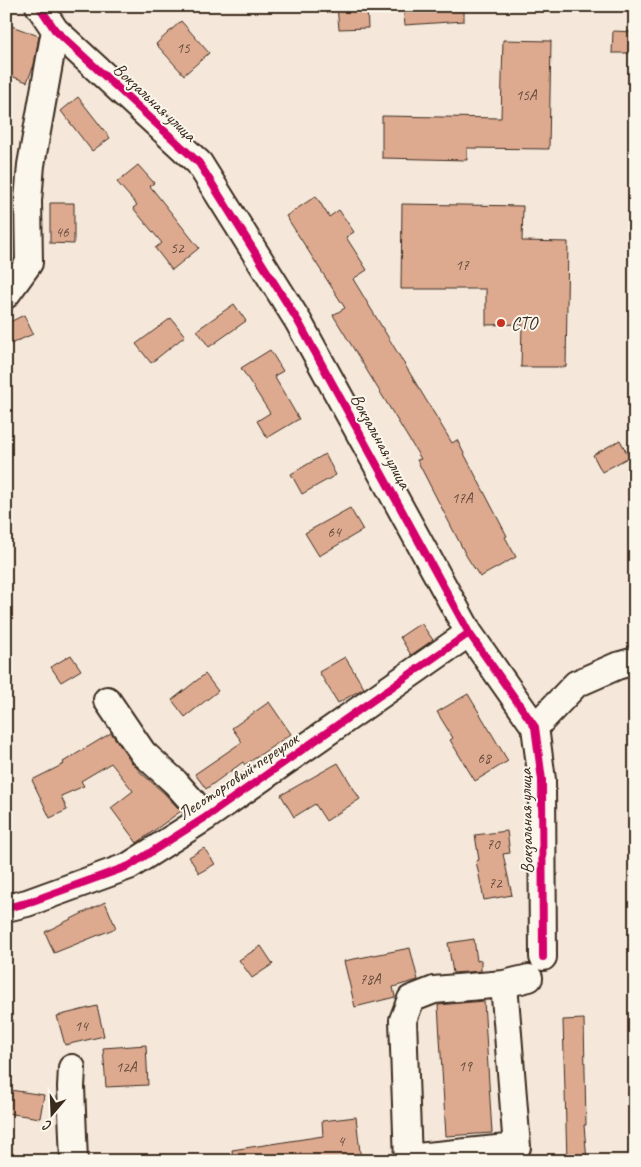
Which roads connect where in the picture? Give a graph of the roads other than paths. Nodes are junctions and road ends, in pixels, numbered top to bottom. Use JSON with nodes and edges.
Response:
{"nodes":[{"id":1,"x":39,"y":6,"type":"edge"},
{"id":2,"x":55,"y":30,"type":"junction"},
{"id":3,"x":6,"y":295,"type":"edge"},
{"id":4,"x":469,"y":634,"type":"junction"},
{"id":5,"x":635,"y":661,"type":"edge"},
{"id":6,"x":107,"y":700,"type":"dead end"},
{"id":7,"x":535,"y":727,"type":"junction"},
{"id":8,"x":206,"y":817,"type":"junction"},
{"id":9,"x":6,"y":908,"type":"edge"},
{"id":10,"x":504,"y":984,"type":"junction"},
{"id":11,"x":72,"y":1068,"type":"dead end"},
{"id":12,"x":518,"y":1154,"type":"edge"},
{"id":13,"x":408,"y":1159,"type":"edge"},
{"id":14,"x":74,"y":1161,"type":"edge"}],
"edges":[{"from":1,"to":2,"type":"street","name":"Вокзальная улица"},
{"from":2,"to":3,"type":"street"},
{"from":2,"to":4,"type":"street","name":"Вокзальная улица"},
{"from":4,"to":7,"type":"street","name":"Вокзальная улица"},
{"from":4,"to":8,"type":"street","name":"Лесоторговый переулок"},
{"from":5,"to":7,"type":"street"},
{"from":6,"to":8,"type":"street"},
{"from":7,"to":10,"type":"street","name":"Вокзальная улица"},
{"from":8,"to":9,"type":"street","name":"Лесоторговый переулок"},
{"from":10,"to":12,"type":"street"},
{"from":10,"to":13,"type":"street","name":"Вокзальная улица"},
{"from":11,"to":14,"type":"street"},
{"from":12,"to":13,"type":"street"}]}
